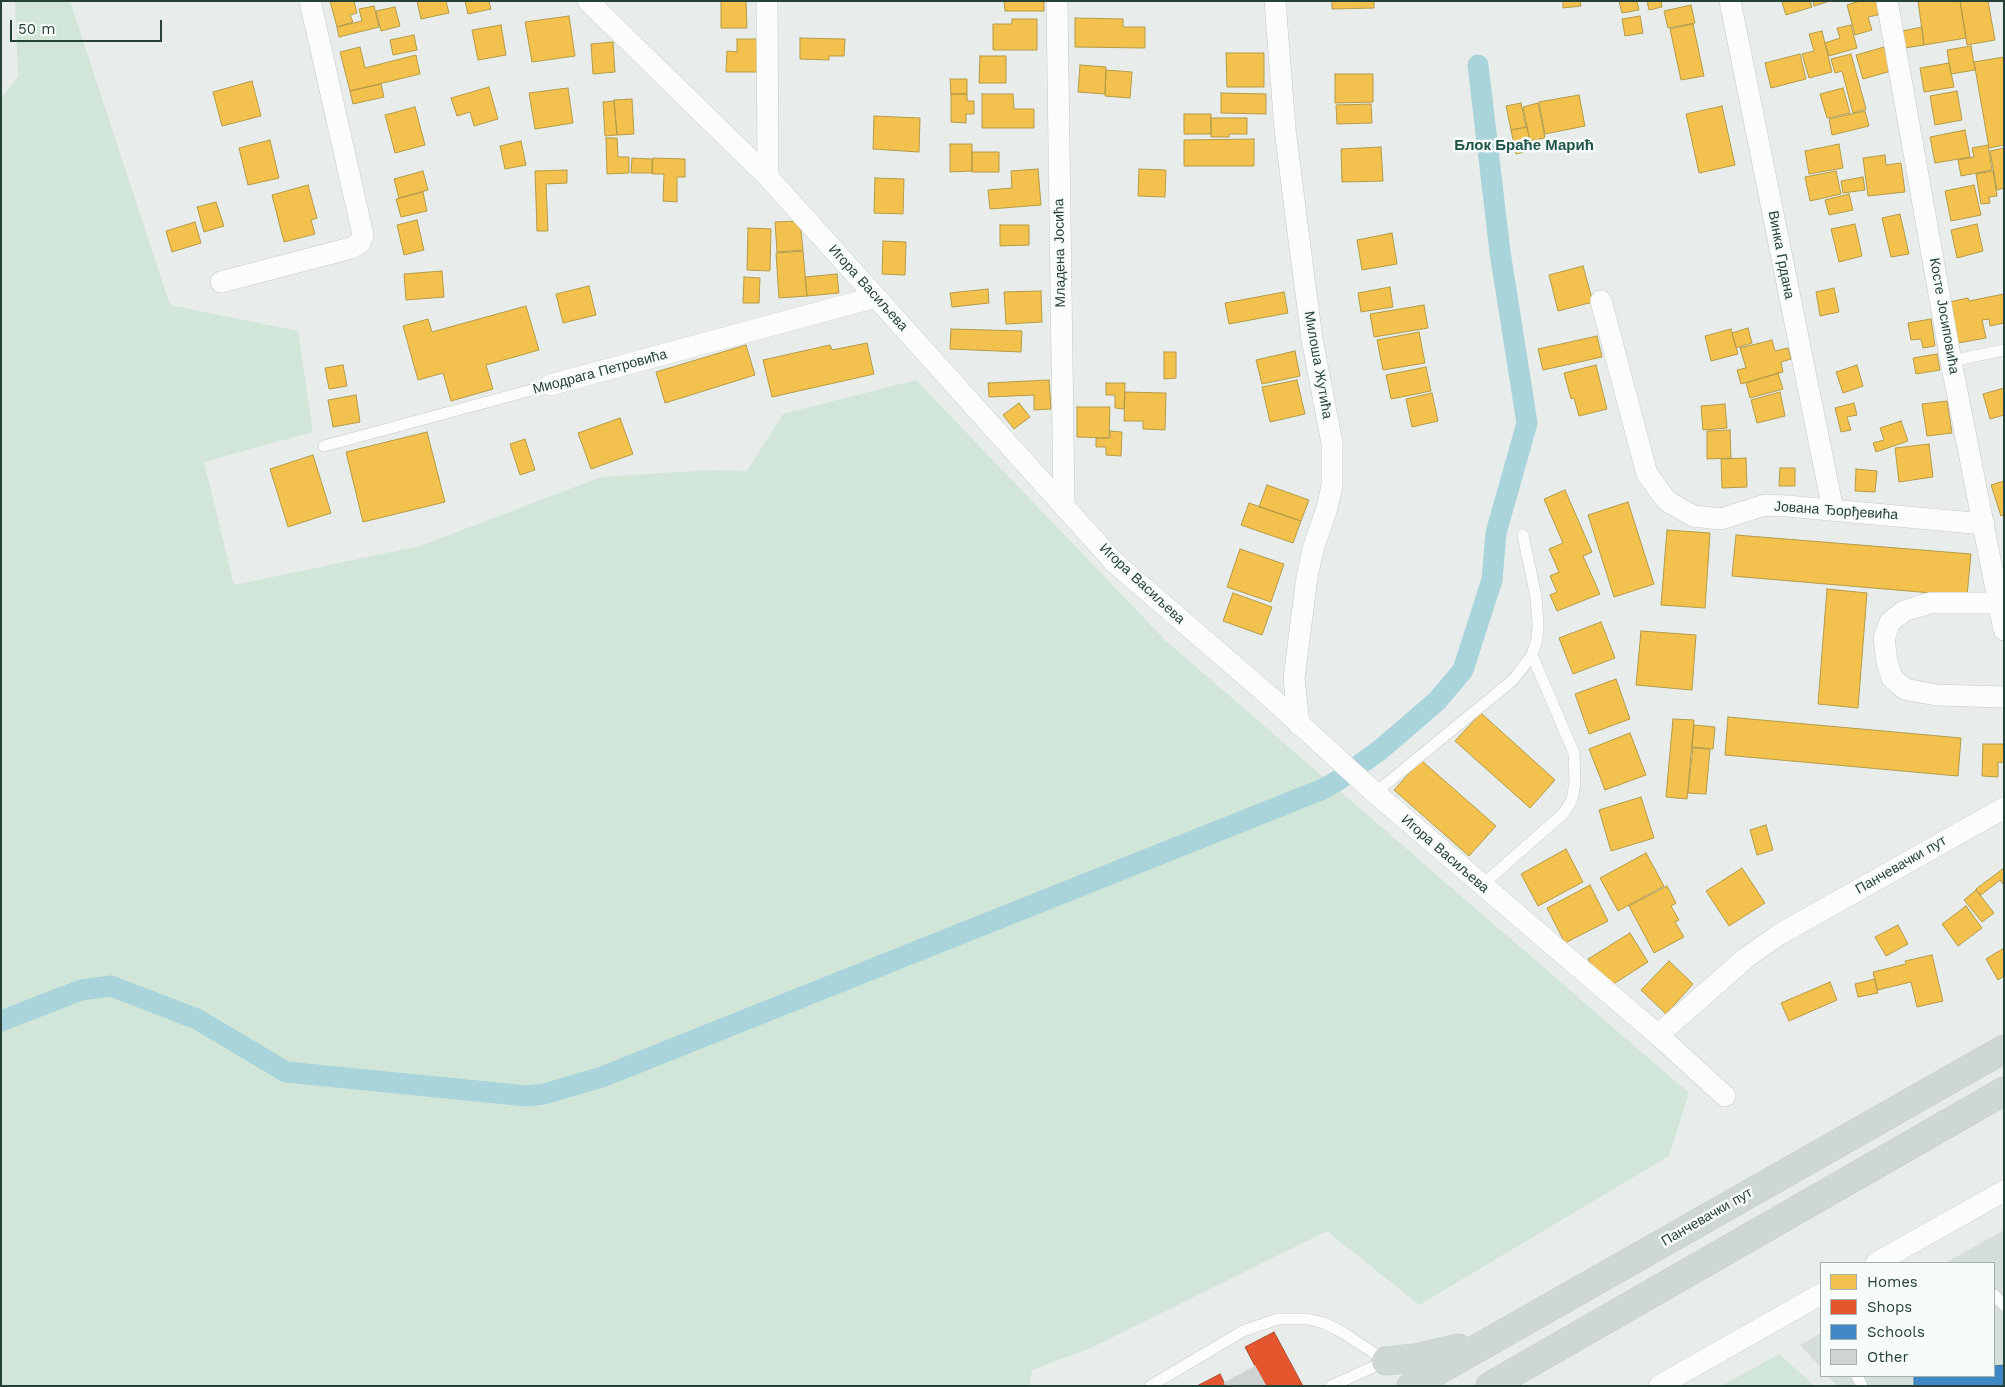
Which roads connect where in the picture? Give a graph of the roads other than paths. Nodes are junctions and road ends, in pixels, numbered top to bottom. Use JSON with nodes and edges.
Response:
{"nodes":[{"id":1,"x":310,"y":1,"type":"edge"},
{"id":2,"x":588,"y":1,"type":"edge"},
{"id":3,"x":767,"y":1,"type":"edge"},
{"id":4,"x":1057,"y":1,"type":"edge"},
{"id":5,"x":1275,"y":1,"type":"edge"},
{"id":6,"x":1730,"y":1,"type":"edge"},
{"id":7,"x":1887,"y":1,"type":"edge"},
{"id":8,"x":768,"y":176,"type":"junction"},
{"id":9,"x":222,"y":282,"type":"dead end"},
{"id":10,"x":876,"y":297,"type":"junction"},
{"id":11,"x":1601,"y":301,"type":"dead end"},
{"id":12,"x":2004,"y":350,"type":"edge"},
{"id":13,"x":1951,"y":361,"type":"junction"},
{"id":14,"x":550,"y":385,"type":"joint"},
{"id":15,"x":324,"y":446,"type":"dead end"},
{"id":16,"x":1064,"y":505,"type":"junction"},
{"id":17,"x":1833,"y":510,"type":"junction"},
{"id":18,"x":1984,"y":524,"type":"junction"},
{"id":19,"x":1523,"y":535,"type":"dead end"},
{"id":20,"x":1999,"y":603,"type":"junction"},
{"id":21,"x":2004,"y":630,"type":"edge"},
{"id":22,"x":1532,"y":655,"type":"junction"},
{"id":23,"x":2004,"y":698,"type":"edge"},
{"id":24,"x":1299,"y":725,"type":"junction"},
{"id":25,"x":1371,"y":789,"type":"junction"},
{"id":26,"x":2004,"y":808,"type":"edge"},
{"id":27,"x":1482,"y":885,"type":"junction"},
{"id":28,"x":1658,"y":1035,"type":"junction"},
{"id":29,"x":2004,"y":1048,"type":"edge"},
{"id":30,"x":2004,"y":1091,"type":"edge"},
{"id":31,"x":1725,"y":1096,"type":"dead end"},
{"id":32,"x":2004,"y":1191,"type":"edge"},
{"id":33,"x":1878,"y":1262,"type":"edge"},
{"id":34,"x":1820,"y":1295,"type":"edge"},
{"id":35,"x":1516,"y":1326,"type":"junction"},
{"id":36,"x":1386,"y":1361,"type":"junction"},
{"id":37,"x":1534,"y":1361,"type":"junction"},
{"id":38,"x":1150,"y":1386,"type":"edge"},
{"id":39,"x":1331,"y":1386,"type":"edge"},
{"id":40,"x":1411,"y":1386,"type":"edge"},
{"id":41,"x":1490,"y":1386,"type":"edge"},
{"id":42,"x":1512,"y":1386,"type":"edge"},
{"id":43,"x":1659,"y":1386,"type":"edge"}],
"edges":[{"from":1,"to":9,"type":"street"},
{"from":2,"to":8,"type":"street","name":"Игора Васиљева"},
{"from":3,"to":8,"type":"street"},
{"from":4,"to":16,"type":"street","name":"Младена Јосића"},
{"from":5,"to":24,"type":"street","name":"Милоша Жутића"},
{"from":6,"to":17,"type":"street","name":"Винка Грдана"},
{"from":7,"to":13,"type":"street","name":"Косте Јосиповића"},
{"from":8,"to":10,"type":"street","name":"Игора Васиљева"},
{"from":10,"to":14,"type":"street","name":"Миодрага Петровића"},
{"from":10,"to":16,"type":"street","name":"Игора Васиљева"},
{"from":11,"to":17,"type":"street","name":"Јована Ђорђевића"},
{"from":12,"to":13,"type":"lane"},
{"from":13,"to":18,"type":"street","name":"Косте Јосиповића"},
{"from":14,"to":15,"type":"lane","name":"Миодрага Петровића"},
{"from":16,"to":24,"type":"street","name":"Игора Васиљева"},
{"from":17,"to":18,"type":"street","name":"Јована Ђорђевића"},
{"from":18,"to":20,"type":"street","name":"Косте Јосиповића"},
{"from":19,"to":22,"type":"lane"},
{"from":20,"to":21,"type":"street","name":"Косте Јосиповића"},
{"from":20,"to":23,"type":"street"},
{"from":22,"to":25,"type":"lane"},
{"from":22,"to":27,"type":"lane"},
{"from":24,"to":25,"type":"street","name":"Игора Васиљева"},
{"from":25,"to":27,"type":"street","name":"Игора Васиљева"},
{"from":26,"to":28,"type":"street","name":"Панчевачки пут"},
{"from":27,"to":28,"type":"street","name":"Игора Васиљева"},
{"from":28,"to":31,"type":"street","name":"Игора Васиљева"},
{"from":29,"to":35,"type":"main road","name":"Панчевачки пут"},
{"from":30,"to":37,"type":"main road"},
{"from":32,"to":33,"type":"street"},
{"from":34,"to":43,"type":"street"},
{"from":35,"to":36,"type":"main road"},
{"from":35,"to":40,"type":"main road","name":"Панчевачки пут"},
{"from":36,"to":38,"type":"lane"},
{"from":36,"to":39,"type":"lane"},
{"from":37,"to":41,"type":"main road"},
{"from":37,"to":42,"type":"lane"}]}
